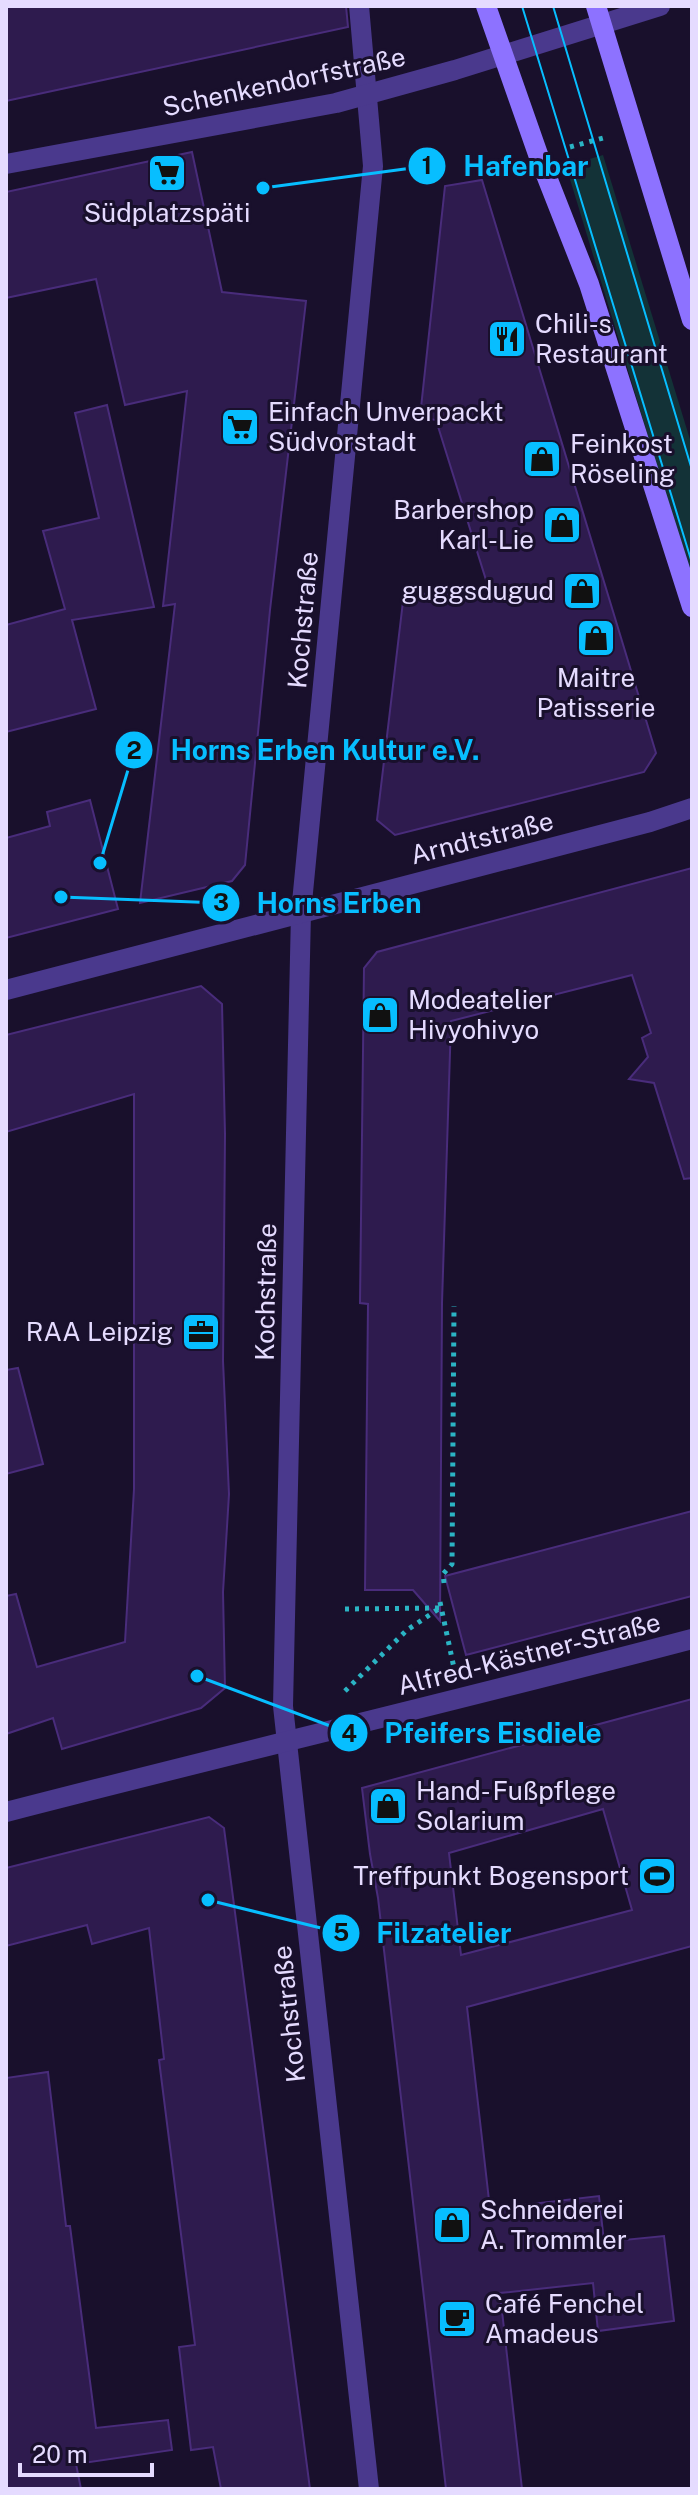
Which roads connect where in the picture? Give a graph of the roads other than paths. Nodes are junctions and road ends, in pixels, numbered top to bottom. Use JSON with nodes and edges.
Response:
{"nodes":[{"id":1,"x":359,"y":6,"type":"edge"},
{"id":2,"x":486,"y":6,"type":"edge"},
{"id":3,"x":660,"y":6,"type":"edge"},
{"id":4,"x":599,"y":15,"type":"edge"},
{"id":5,"x":505,"y":53,"type":"junction"},
{"id":6,"x":365,"y":95,"type":"junction"},
{"id":7,"x":6,"y":164,"type":"edge"},
{"id":8,"x":692,"y":320,"type":"edge"},
{"id":9,"x":692,"y":607,"type":"edge"},
{"id":10,"x":692,"y":808,"type":"edge"},
{"id":11,"x":301,"y":913,"type":"junction"},
{"id":12,"x":6,"y":990,"type":"edge"},
{"id":13,"x":692,"y":1639,"type":"edge"},
{"id":14,"x":286,"y":1740,"type":"junction"},
{"id":15,"x":6,"y":1812,"type":"edge"},
{"id":16,"x":369,"y":2489,"type":"edge"}],
"edges":[{"from":1,"to":6,"type":"street","name":"Kochstraße"},
{"from":2,"to":5,"type":"main road"},
{"from":3,"to":4,"type":"street","name":"Schenkendorfstraße"},
{"from":4,"to":5,"type":"street","name":"Schenkendorfstraße"},
{"from":4,"to":8,"type":"main road"},
{"from":5,"to":6,"type":"street","name":"Schenkendorfstraße"},
{"from":5,"to":9,"type":"main road"},
{"from":6,"to":7,"type":"street","name":"Schenkendorfstraße"},
{"from":6,"to":11,"type":"street","name":"Kochstraße"},
{"from":10,"to":11,"type":"street","name":"Arndtstraße"},
{"from":11,"to":12,"type":"street","name":"Arndtstraße"},
{"from":11,"to":14,"type":"street","name":"Kochstraße"},
{"from":13,"to":14,"type":"street","name":"Alfred-Kästner-Straße"},
{"from":14,"to":15,"type":"street","name":"Alfred-Kästner-Straße"},
{"from":14,"to":16,"type":"street","name":"Kochstraße"}]}
